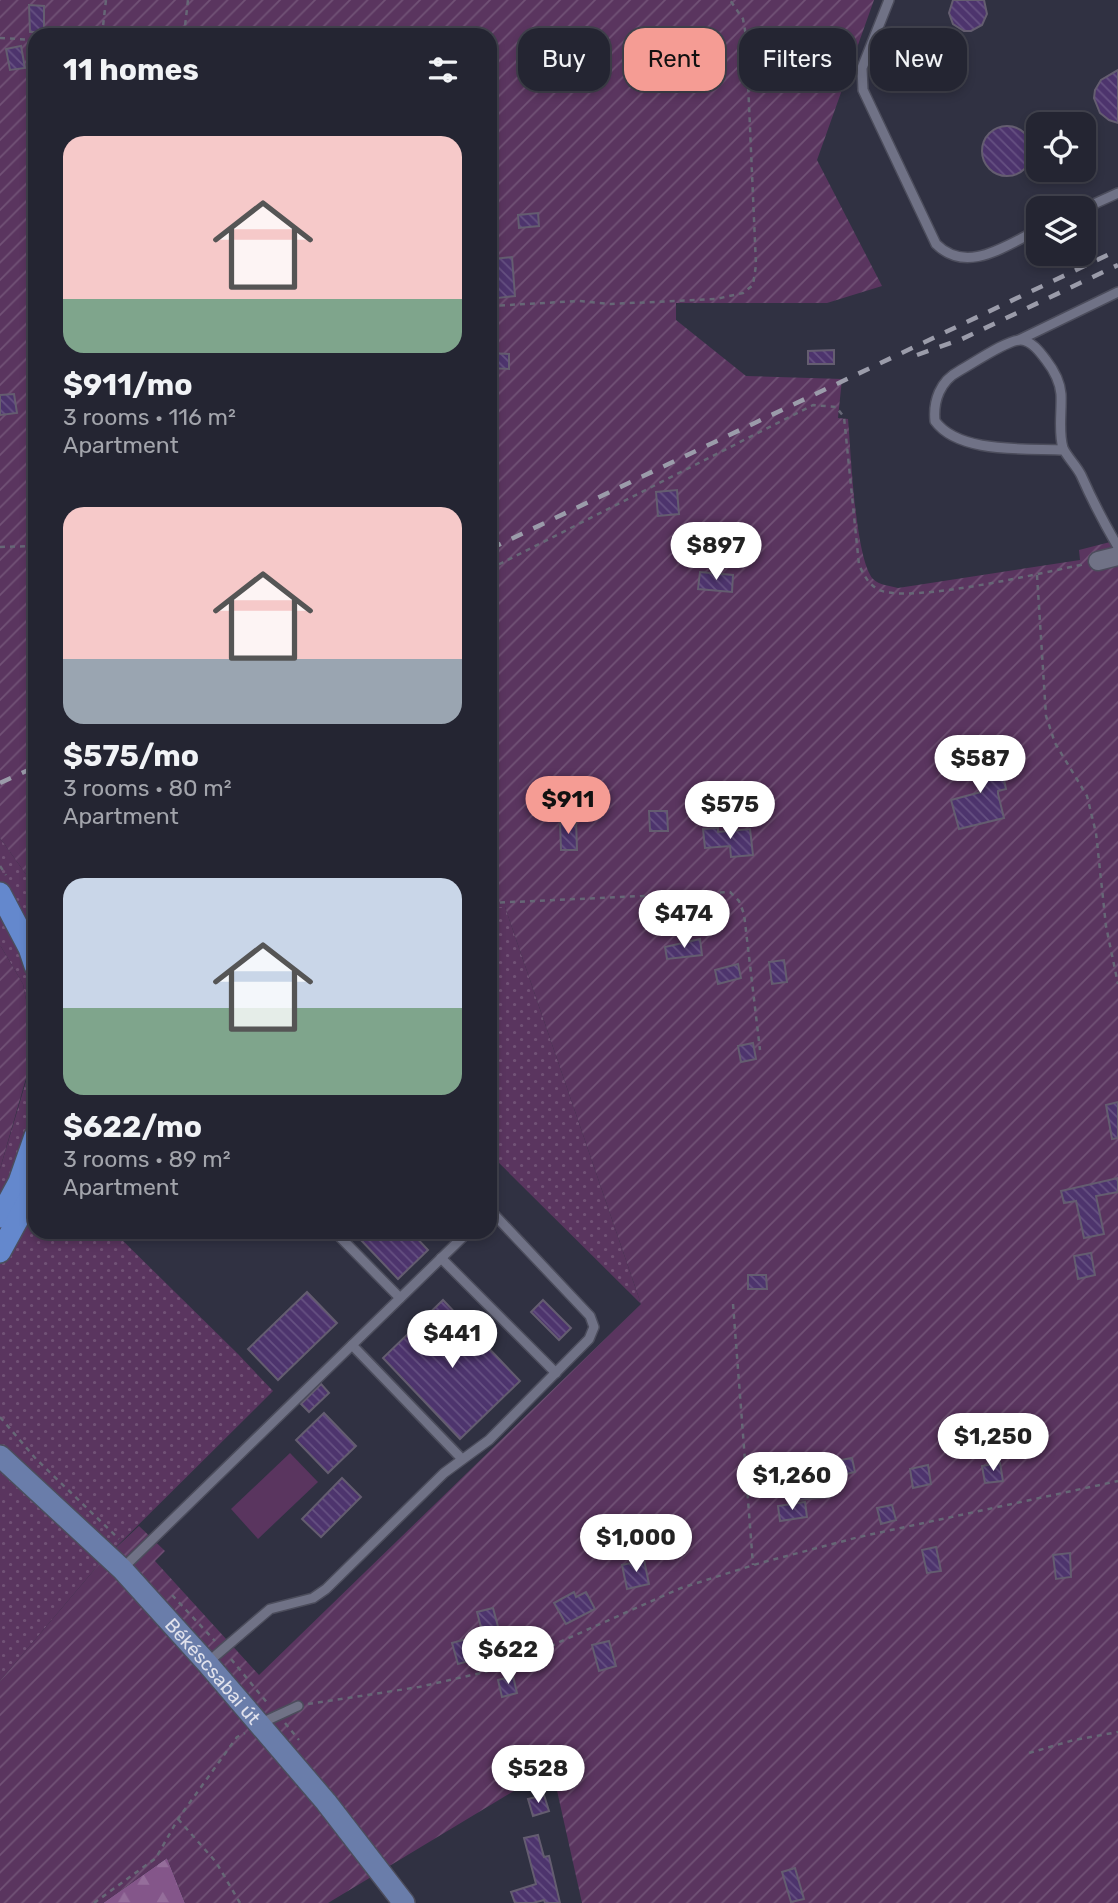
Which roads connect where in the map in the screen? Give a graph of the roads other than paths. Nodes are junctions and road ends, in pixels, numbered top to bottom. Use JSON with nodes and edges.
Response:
{"nodes":[{"id":1,"x":889,"y":0,"type":"edge"},
{"id":2,"x":1118,"y":193,"type":"edge"},
{"id":3,"x":1096,"y":203,"type":"edge"},
{"id":4,"x":1026,"y":236,"type":"edge"},
{"id":5,"x":1118,"y":292,"type":"edge"},
{"id":6,"x":1019,"y":340,"type":"junction"},
{"id":7,"x":1064,"y":450,"type":"junction"},
{"id":8,"x":1118,"y":547,"type":"edge"},
{"id":9,"x":1118,"y":556,"type":"edge"},
{"id":10,"x":1098,"y":561,"type":"road end"},
{"id":11,"x":0,"y":893,"type":"edge"},
{"id":12,"x":28,"y":946,"type":"edge"},
{"id":13,"x":28,"y":1156,"type":"edge"},
{"id":14,"x":28,"y":1201,"type":"edge"},
{"id":15,"x":0,"y":1217,"type":"edge"},
{"id":16,"x":497,"y":1217,"type":"edge"},
{"id":17,"x":342,"y":1239,"type":"edge"},
{"id":18,"x":461,"y":1239,"type":"edge"},
{"id":19,"x":0,"y":1252,"type":"edge"},
{"id":20,"x":441,"y":1258,"type":"junction"},
{"id":21,"x":400,"y":1298,"type":"junction"},
{"id":22,"x":352,"y":1345,"type":"junction"},
{"id":23,"x":556,"y":1373,"type":"junction"},
{"id":24,"x":0,"y":1456,"type":"edge"},
{"id":25,"x":462,"y":1459,"type":"junction"},
{"id":26,"x":122,"y":1569,"type":"junction"},
{"id":27,"x":207,"y":1663,"type":"junction"},
{"id":28,"x":298,"y":1706,"type":"road end"},
{"id":29,"x":259,"y":1724,"type":"junction"},
{"id":30,"x":404,"y":1903,"type":"edge"}],
"edges":[{"from":1,"to":4,"type":"lane"},
{"from":2,"to":3,"type":"lane"},
{"from":5,"to":6,"type":"lane"},
{"from":6,"to":7,"type":"lane"},
{"from":6,"to":7,"type":"lane"},
{"from":7,"to":8,"type":"lane"},
{"from":9,"to":10,"type":"street"},
{"from":11,"to":12,"type":"main road"},
{"from":13,"to":15,"type":"main road"},
{"from":14,"to":19,"type":"main road"},
{"from":16,"to":23,"type":"lane"},
{"from":17,"to":21,"type":"lane"},
{"from":18,"to":20,"type":"lane"},
{"from":20,"to":21,"type":"lane"},
{"from":20,"to":23,"type":"lane"},
{"from":21,"to":22,"type":"lane"},
{"from":22,"to":25,"type":"lane"},
{"from":22,"to":26,"type":"lane"},
{"from":23,"to":25,"type":"lane"},
{"from":24,"to":26,"type":"street","name":"Békéscsabai út"},
{"from":25,"to":27,"type":"lane"},
{"from":26,"to":27,"type":"street","name":"Békéscsabai út"},
{"from":27,"to":29,"type":"street","name":"Békéscsabai út"},
{"from":28,"to":29,"type":"lane"},
{"from":29,"to":30,"type":"street","name":"Békéscsabai út"}]}
